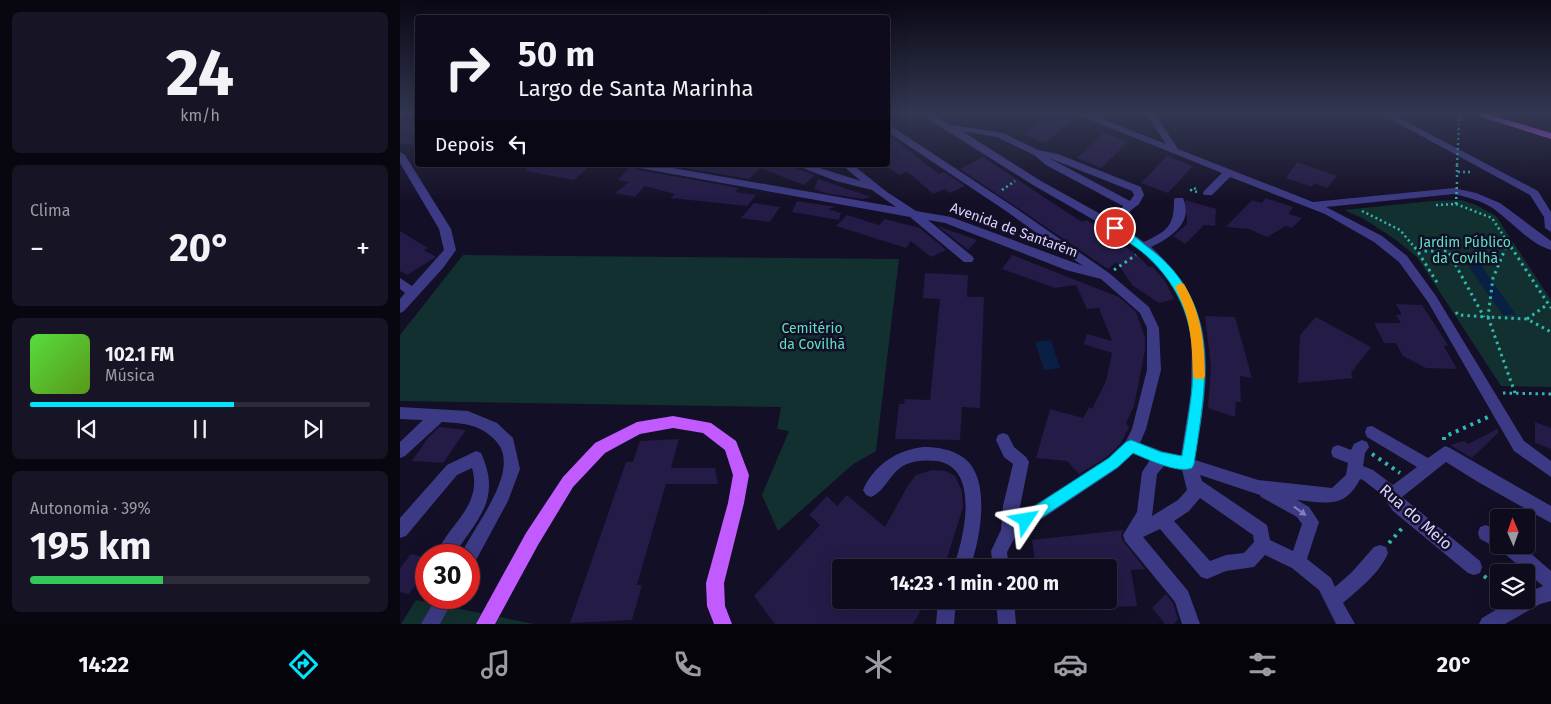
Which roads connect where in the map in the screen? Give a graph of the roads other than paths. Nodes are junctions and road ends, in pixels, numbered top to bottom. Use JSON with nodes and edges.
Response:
{"nodes":[{"id":1,"x":911,"y":143,"type":"edge"},
{"id":2,"x":975,"y":143,"type":"edge"},
{"id":3,"x":1017,"y":143,"type":"edge"},
{"id":4,"x":1153,"y":143,"type":"edge"},
{"id":5,"x":1170,"y":143,"type":"edge"},
{"id":6,"x":1440,"y":143,"type":"edge"},
{"id":7,"x":1035,"y":152,"type":"junction"},
{"id":8,"x":1175,"y":152,"type":"junction"},
{"id":9,"x":400,"y":155,"type":"edge"},
{"id":10,"x":650,"y":167,"type":"edge"},
{"id":11,"x":806,"y":167,"type":"edge"},
{"id":12,"x":850,"y":167,"type":"edge"},
{"id":13,"x":1228,"y":173,"type":"junction"},
{"id":14,"x":876,"y":188,"type":"junction"},
{"id":15,"x":1208,"y":193,"type":"dead end"},
{"id":16,"x":1179,"y":200,"type":"dead end"},
{"id":17,"x":1129,"y":205,"type":"junction"},
{"id":18,"x":1312,"y":205,"type":"junction"},
{"id":19,"x":912,"y":213,"type":"junction"},
{"id":20,"x":1115,"y":228,"type":"junction"},
{"id":21,"x":1551,"y":228,"type":"edge"},
{"id":22,"x":1551,"y":246,"type":"edge"},
{"id":23,"x":1143,"y":248,"type":"junction"},
{"id":24,"x":968,"y":258,"type":"dead end"},
{"id":25,"x":1105,"y":276,"type":"junction"},
{"id":26,"x":400,"y":282,"type":"edge"},
{"id":27,"x":411,"y":292,"type":"junction"},
{"id":28,"x":400,"y":308,"type":"edge"},
{"id":29,"x":400,"y":412,"type":"edge"},
{"id":30,"x":438,"y":415,"type":"junction"},
{"id":31,"x":1372,"y":432,"type":"dead end"},
{"id":32,"x":1003,"y":440,"type":"dead end"},
{"id":33,"x":1131,"y":446,"type":"junction"},
{"id":34,"x":400,"y":452,"type":"edge"},
{"id":35,"x":1338,"y":452,"type":"dead end"},
{"id":36,"x":1161,"y":458,"type":"junction"},
{"id":37,"x":1358,"y":459,"type":"junction"},
{"id":38,"x":1187,"y":464,"type":"junction"},
{"id":39,"x":1428,"y":466,"type":"junction"},
{"id":40,"x":1551,"y":470,"type":"edge"},
{"id":41,"x":1195,"y":485,"type":"junction"},
{"id":42,"x":1258,"y":487,"type":"junction"},
{"id":43,"x":871,"y":490,"type":"dead end"},
{"id":44,"x":1390,"y":494,"type":"junction"},
{"id":45,"x":1551,"y":515,"type":"edge"},
{"id":46,"x":1161,"y":518,"type":"junction"},
{"id":47,"x":400,"y":530,"type":"edge"},
{"id":48,"x":1009,"y":531,"type":"junction"},
{"id":49,"x":1131,"y":535,"type":"junction"},
{"id":50,"x":451,"y":544,"type":"edge"},
{"id":51,"x":476,"y":544,"type":"edge"},
{"id":52,"x":1263,"y":545,"type":"junction"},
{"id":53,"x":1380,"y":553,"type":"road end"},
{"id":54,"x":1517,"y":554,"type":"edge"},
{"id":55,"x":965,"y":559,"type":"edge"},
{"id":56,"x":1000,"y":559,"type":"edge"},
{"id":57,"x":1298,"y":562,"type":"junction"},
{"id":58,"x":1474,"y":567,"type":"dead end"},
{"id":59,"x":1551,"y":582,"type":"edge"},
{"id":60,"x":1551,"y":592,"type":"edge"},
{"id":61,"x":1535,"y":599,"type":"edge"},
{"id":62,"x":1332,"y":602,"type":"junction"},
{"id":63,"x":1535,"y":602,"type":"edge"},
{"id":64,"x":1551,"y":602,"type":"edge"},
{"id":65,"x":439,"y":609,"type":"edge"},
{"id":66,"x":946,"y":609,"type":"edge"},
{"id":67,"x":1005,"y":609,"type":"edge"},
{"id":68,"x":1515,"y":609,"type":"edge"},
{"id":69,"x":430,"y":624,"type":"edge"},
{"id":70,"x":485,"y":624,"type":"edge"},
{"id":71,"x":723,"y":624,"type":"edge"},
{"id":72,"x":945,"y":624,"type":"edge"},
{"id":73,"x":1007,"y":624,"type":"edge"},
{"id":74,"x":1191,"y":624,"type":"edge"},
{"id":75,"x":1346,"y":624,"type":"edge"},
{"id":76,"x":1488,"y":624,"type":"edge"}],
"edges":[{"from":1,"to":25,"type":"street"},
{"from":2,"to":20,"type":"street"},
{"from":3,"to":7,"type":"street"},
{"from":4,"to":8,"type":"street"},
{"from":5,"to":8,"type":"street"},
{"from":6,"to":21,"type":"street"},
{"from":7,"to":17,"type":"street"},
{"from":7,"to":17,"type":"street"},
{"from":8,"to":13,"type":"street"},
{"from":9,"to":27,"type":"street"},
{"from":10,"to":19,"type":"street","name":"Avenida de Santarém"},
{"from":11,"to":14,"type":"street"},
{"from":12,"to":14,"type":"street"},
{"from":13,"to":15,"type":"street"},
{"from":13,"to":18,"type":"street"},
{"from":14,"to":19,"type":"street"},
{"from":16,"to":23,"type":"street"},
{"from":17,"to":20,"type":"street"},
{"from":18,"to":22,"type":"street"},
{"from":18,"to":40,"type":"street"},
{"from":19,"to":24,"type":"street","name":"Avenida de Santarém"},
{"from":19,"to":25,"type":"street","name":"Avenida de Santarém"},
{"from":20,"to":23,"type":"street"},
{"from":23,"to":38,"type":"street"},
{"from":25,"to":33,"type":"street"},
{"from":26,"to":27,"type":"street"},
{"from":27,"to":28,"type":"street"},
{"from":29,"to":30,"type":"street"},
{"from":30,"to":34,"type":"street"},
{"from":30,"to":51,"type":"street"},
{"from":31,"to":39,"type":"street"},
{"from":32,"to":48,"type":"street"},
{"from":33,"to":36,"type":"street"},
{"from":33,"to":48,"type":"street"},
{"from":35,"to":37,"type":"street","name":"Rua do Meio"},
{"from":36,"to":38,"type":"street"},
{"from":36,"to":49,"type":"street"},
{"from":37,"to":42,"type":"street"},
{"from":37,"to":44,"type":"street","name":"Rua do Meio"},
{"from":38,"to":41,"type":"street"},
{"from":38,"to":42,"type":"street"},
{"from":39,"to":44,"type":"street"},
{"from":39,"to":45,"type":"street"},
{"from":41,"to":46,"type":"street"},
{"from":41,"to":52,"type":"street"},
{"from":42,"to":57,"type":"street","one_way":true},
{"from":43,"to":55,"type":"street"},
{"from":44,"to":58,"type":"street","name":"Rua do Meio"},
{"from":46,"to":49,"type":"street"},
{"from":46,"to":52,"type":"street"},
{"from":47,"to":50,"type":"street"},
{"from":48,"to":56,"type":"street"},
{"from":49,"to":74,"type":"street"},
{"from":52,"to":57,"type":"street"},
{"from":53,"to":62,"type":"street"},
{"from":54,"to":59,"type":"street"},
{"from":57,"to":62,"type":"street"},
{"from":60,"to":61,"type":"street"},
{"from":62,"to":75,"type":"street"},
{"from":63,"to":64,"type":"street"},
{"from":65,"to":69,"type":"street"},
{"from":66,"to":72,"type":"street"},
{"from":67,"to":73,"type":"street"},
{"from":68,"to":76,"type":"street"},
{"from":70,"to":71,"type":"main road"}]}
